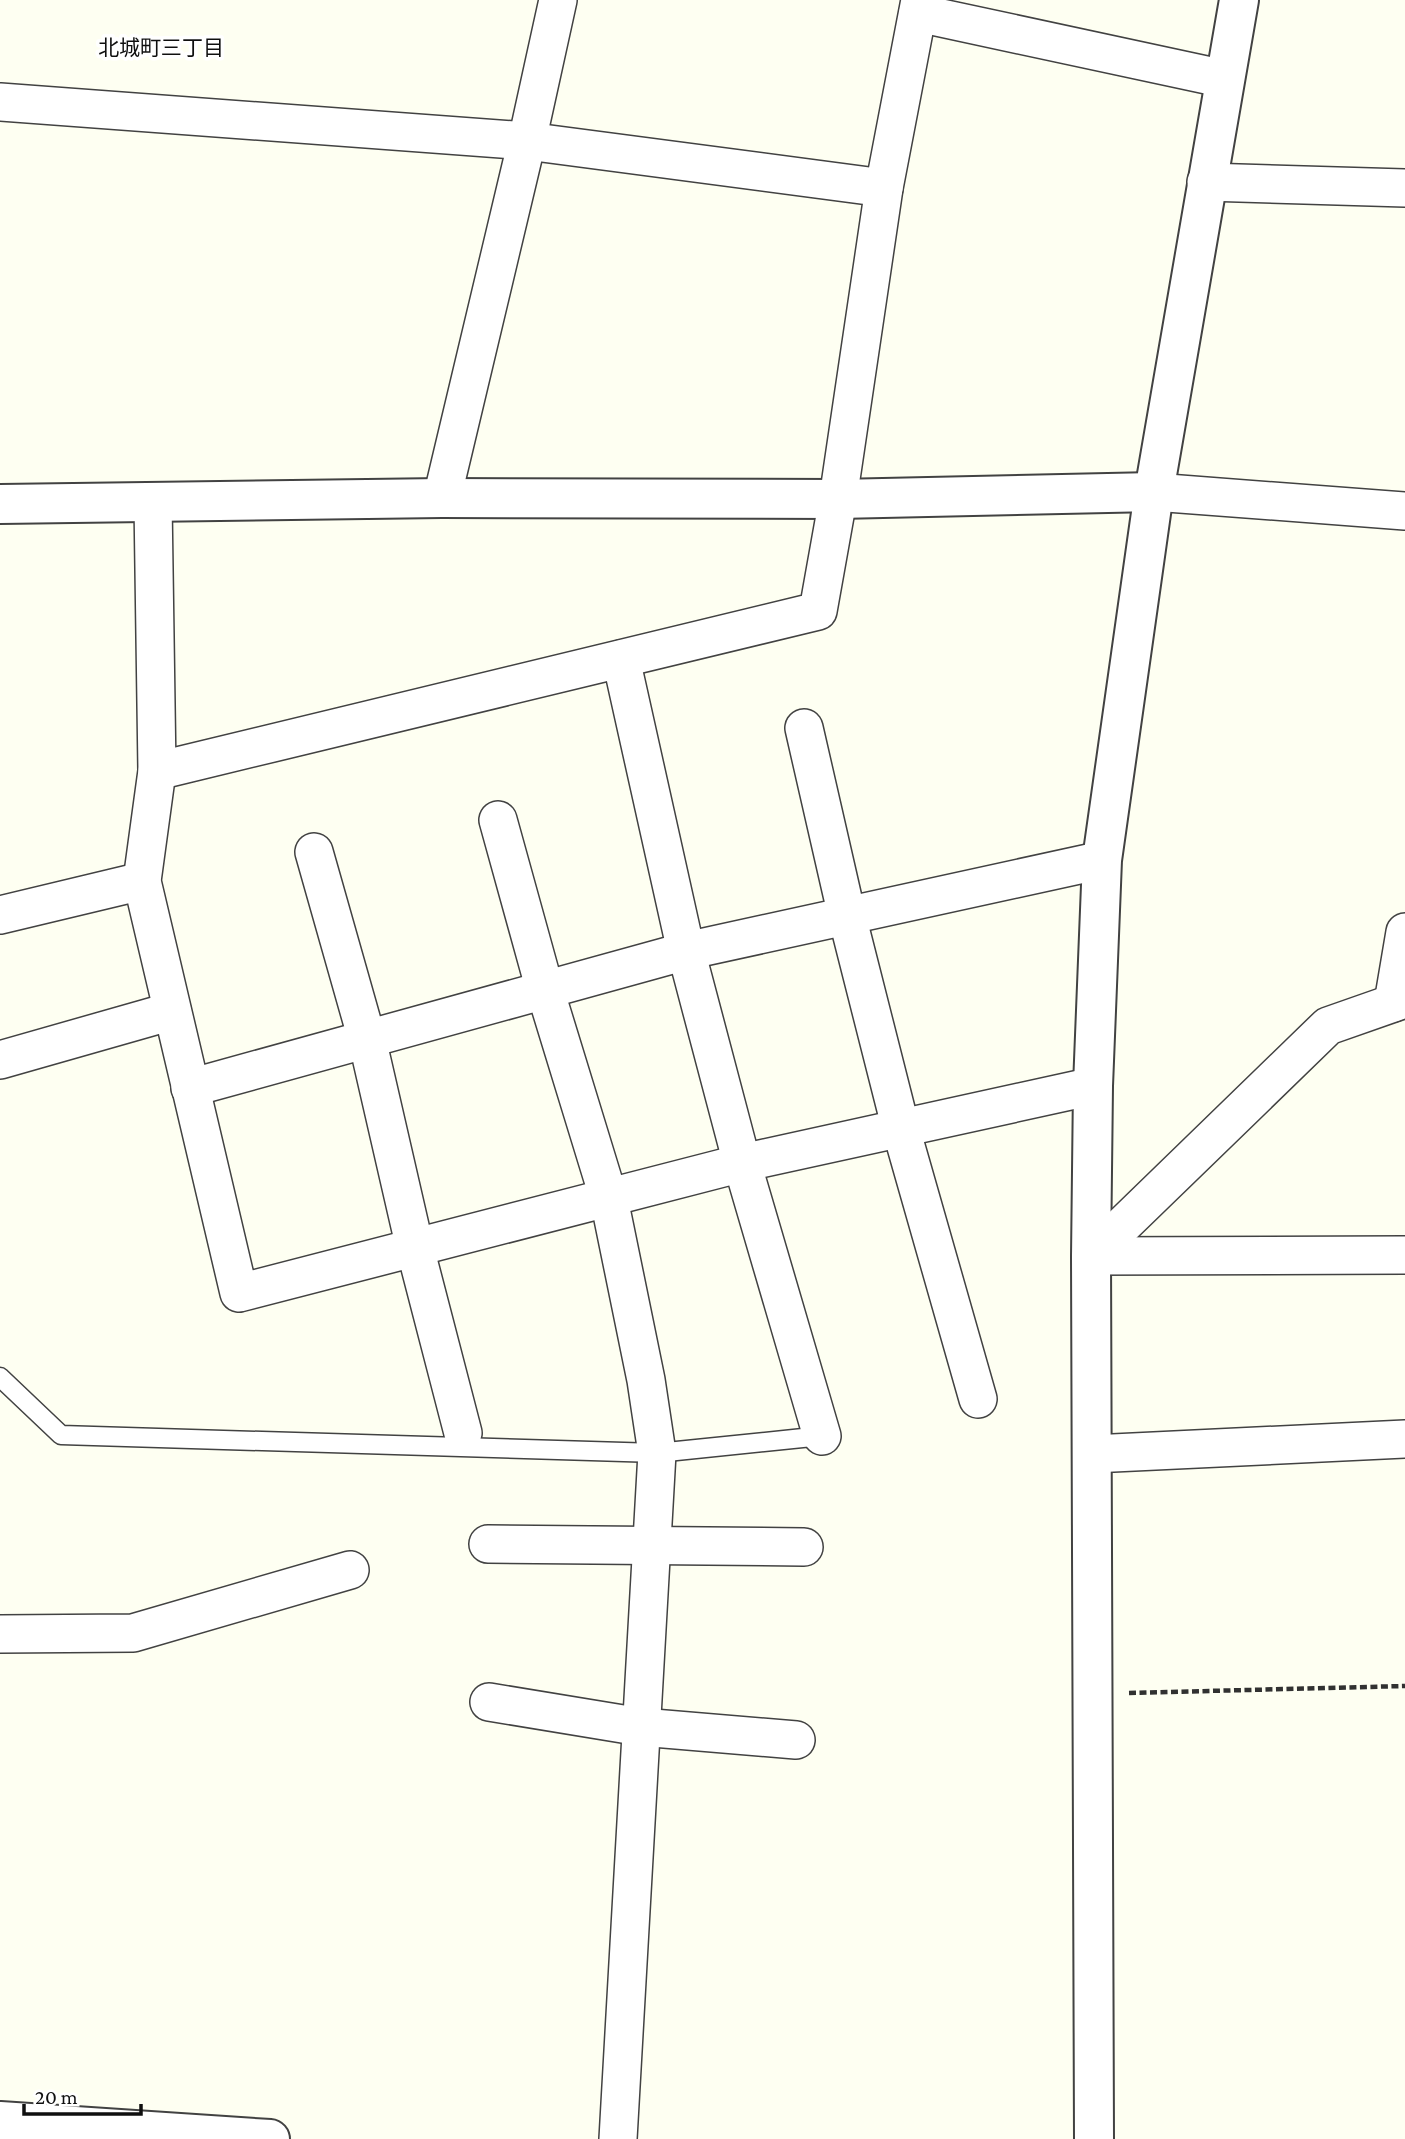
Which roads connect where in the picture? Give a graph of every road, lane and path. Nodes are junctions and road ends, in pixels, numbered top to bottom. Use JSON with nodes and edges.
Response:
{"nodes":[{"id":1,"x":558,"y":0,"type":"edge"},
{"id":2,"x":1240,"y":0,"type":"edge"},
{"id":3,"x":919,"y":7,"type":"edge"},
{"id":4,"x":1225,"y":79,"type":"junction"},
{"id":5,"x":0,"y":102,"type":"edge"},
{"id":6,"x":527,"y":141,"type":"junction"},
{"id":7,"x":1206,"y":182,"type":"junction"},
{"id":8,"x":884,"y":188,"type":"junction"},
{"id":9,"x":1405,"y":188,"type":"edge"},
{"id":10,"x":1154,"y":492,"type":"junction"},
{"id":11,"x":442,"y":498,"type":"junction"},
{"id":12,"x":838,"y":499,"type":"junction"},
{"id":13,"x":153,"y":502,"type":"junction"},
{"id":14,"x":0,"y":504,"type":"edge"},
{"id":15,"x":1405,"y":511,"type":"edge"},
{"id":16,"x":621,"y":659,"type":"junction"},
{"id":17,"x":804,"y":728,"type":"dead end"},
{"id":18,"x":157,"y":771,"type":"junction"},
{"id":19,"x":498,"y":820,"type":"dead end"},
{"id":20,"x":314,"y":852,"type":"dead end"},
{"id":21,"x":1102,"y":860,"type":"junction"},
{"id":22,"x":142,"y":881,"type":"junction"},
{"id":23,"x":0,"y":915,"type":"edge"},
{"id":24,"x":847,"y":916,"type":"junction"},
{"id":25,"x":1405,"y":932,"type":"edge"},
{"id":26,"x":686,"y":951,"type":"junction"},
{"id":27,"x":545,"y":990,"type":"junction"},
{"id":28,"x":1399,"y":1001,"type":"edge"},
{"id":29,"x":172,"y":1011,"type":"junction"},
{"id":30,"x":367,"y":1039,"type":"junction"},
{"id":31,"x":0,"y":1060,"type":"edge"},
{"id":32,"x":1093,"y":1086,"type":"junction"},
{"id":33,"x":190,"y":1088,"type":"junction"},
{"id":34,"x":901,"y":1129,"type":"junction"},
{"id":35,"x":742,"y":1163,"type":"junction"},
{"id":36,"x":609,"y":1199,"type":"junction"},
{"id":37,"x":415,"y":1248,"type":"junction"},
{"id":38,"x":1405,"y":1255,"type":"edge"},
{"id":39,"x":1091,"y":1256,"type":"junction"},
{"id":40,"x":0,"y":1377,"type":"edge"},
{"id":41,"x":978,"y":1399,"type":"dead end"},
{"id":42,"x":463,"y":1433,"type":"dead end"},
{"id":43,"x":822,"y":1436,"type":"joint"},
{"id":44,"x":1405,"y":1440,"type":"edge"},
{"id":45,"x":657,"y":1453,"type":"junction"},
{"id":46,"x":1092,"y":1454,"type":"junction"},
{"id":47,"x":488,"y":1544,"type":"dead end"},
{"id":48,"x":651,"y":1546,"type":"junction"},
{"id":49,"x":804,"y":1548,"type":"dead end"},
{"id":50,"x":350,"y":1570,"type":"dead end"},
{"id":51,"x":0,"y":1634,"type":"edge"},
{"id":52,"x":1405,"y":1685,"type":"edge"},
{"id":53,"x":1093,"y":1694,"type":"junction"},
{"id":54,"x":489,"y":1702,"type":"dead end"},
{"id":55,"x":641,"y":1727,"type":"junction"},
{"id":56,"x":796,"y":1740,"type":"dead end"},
{"id":57,"x":0,"y":2120,"type":"edge"},
{"id":58,"x":270,"y":2139,"type":"edge"},
{"id":59,"x":618,"y":2139,"type":"edge"},
{"id":60,"x":1094,"y":2139,"type":"edge"}],
"edges":[{"from":1,"to":6,"type":"street"},
{"from":2,"to":4,"type":"street"},
{"from":3,"to":4,"type":"street"},
{"from":3,"to":8,"type":"street"},
{"from":4,"to":7,"type":"street"},
{"from":5,"to":6,"type":"street"},
{"from":6,"to":8,"type":"street"},
{"from":6,"to":11,"type":"street"},
{"from":7,"to":9,"type":"street"},
{"from":7,"to":10,"type":"street"},
{"from":8,"to":12,"type":"street"},
{"from":10,"to":12,"type":"street"},
{"from":10,"to":15,"type":"street"},
{"from":10,"to":21,"type":"street"},
{"from":11,"to":12,"type":"street"},
{"from":11,"to":13,"type":"street"},
{"from":12,"to":16,"type":"street"},
{"from":13,"to":14,"type":"street"},
{"from":13,"to":18,"type":"street"},
{"from":16,"to":18,"type":"street"},
{"from":16,"to":26,"type":"street"},
{"from":17,"to":24,"type":"street"},
{"from":18,"to":22,"type":"street"},
{"from":19,"to":27,"type":"street"},
{"from":20,"to":30,"type":"street"},
{"from":21,"to":24,"type":"street"},
{"from":21,"to":32,"type":"street"},
{"from":22,"to":23,"type":"street"},
{"from":22,"to":29,"type":"street"},
{"from":24,"to":26,"type":"street"},
{"from":24,"to":34,"type":"street"},
{"from":25,"to":28,"type":"street"},
{"from":26,"to":27,"type":"street"},
{"from":26,"to":35,"type":"street"},
{"from":27,"to":30,"type":"street"},
{"from":27,"to":36,"type":"street"},
{"from":28,"to":39,"type":"street"},
{"from":29,"to":31,"type":"street"},
{"from":29,"to":33,"type":"street"},
{"from":30,"to":33,"type":"street"},
{"from":30,"to":37,"type":"street"},
{"from":32,"to":34,"type":"street"},
{"from":32,"to":39,"type":"street"},
{"from":33,"to":37,"type":"street"},
{"from":34,"to":35,"type":"street"},
{"from":34,"to":41,"type":"street"},
{"from":35,"to":36,"type":"street"},
{"from":35,"to":43,"type":"street"},
{"from":36,"to":37,"type":"street"},
{"from":36,"to":45,"type":"street"},
{"from":37,"to":42,"type":"street"},
{"from":38,"to":39,"type":"street"},
{"from":39,"to":46,"type":"street"},
{"from":40,"to":45,"type":"lane"},
{"from":43,"to":45,"type":"lane"},
{"from":44,"to":46,"type":"street"},
{"from":45,"to":48,"type":"street"},
{"from":46,"to":53,"type":"street"},
{"from":47,"to":48,"type":"street"},
{"from":48,"to":49,"type":"street"},
{"from":48,"to":55,"type":"street"},
{"from":50,"to":51,"type":"street"},
{"from":52,"to":53,"type":"path"},
{"from":53,"to":60,"type":"street"},
{"from":54,"to":55,"type":"street"},
{"from":55,"to":56,"type":"street"},
{"from":55,"to":59,"type":"street"},
{"from":57,"to":58,"type":"street"}]}
